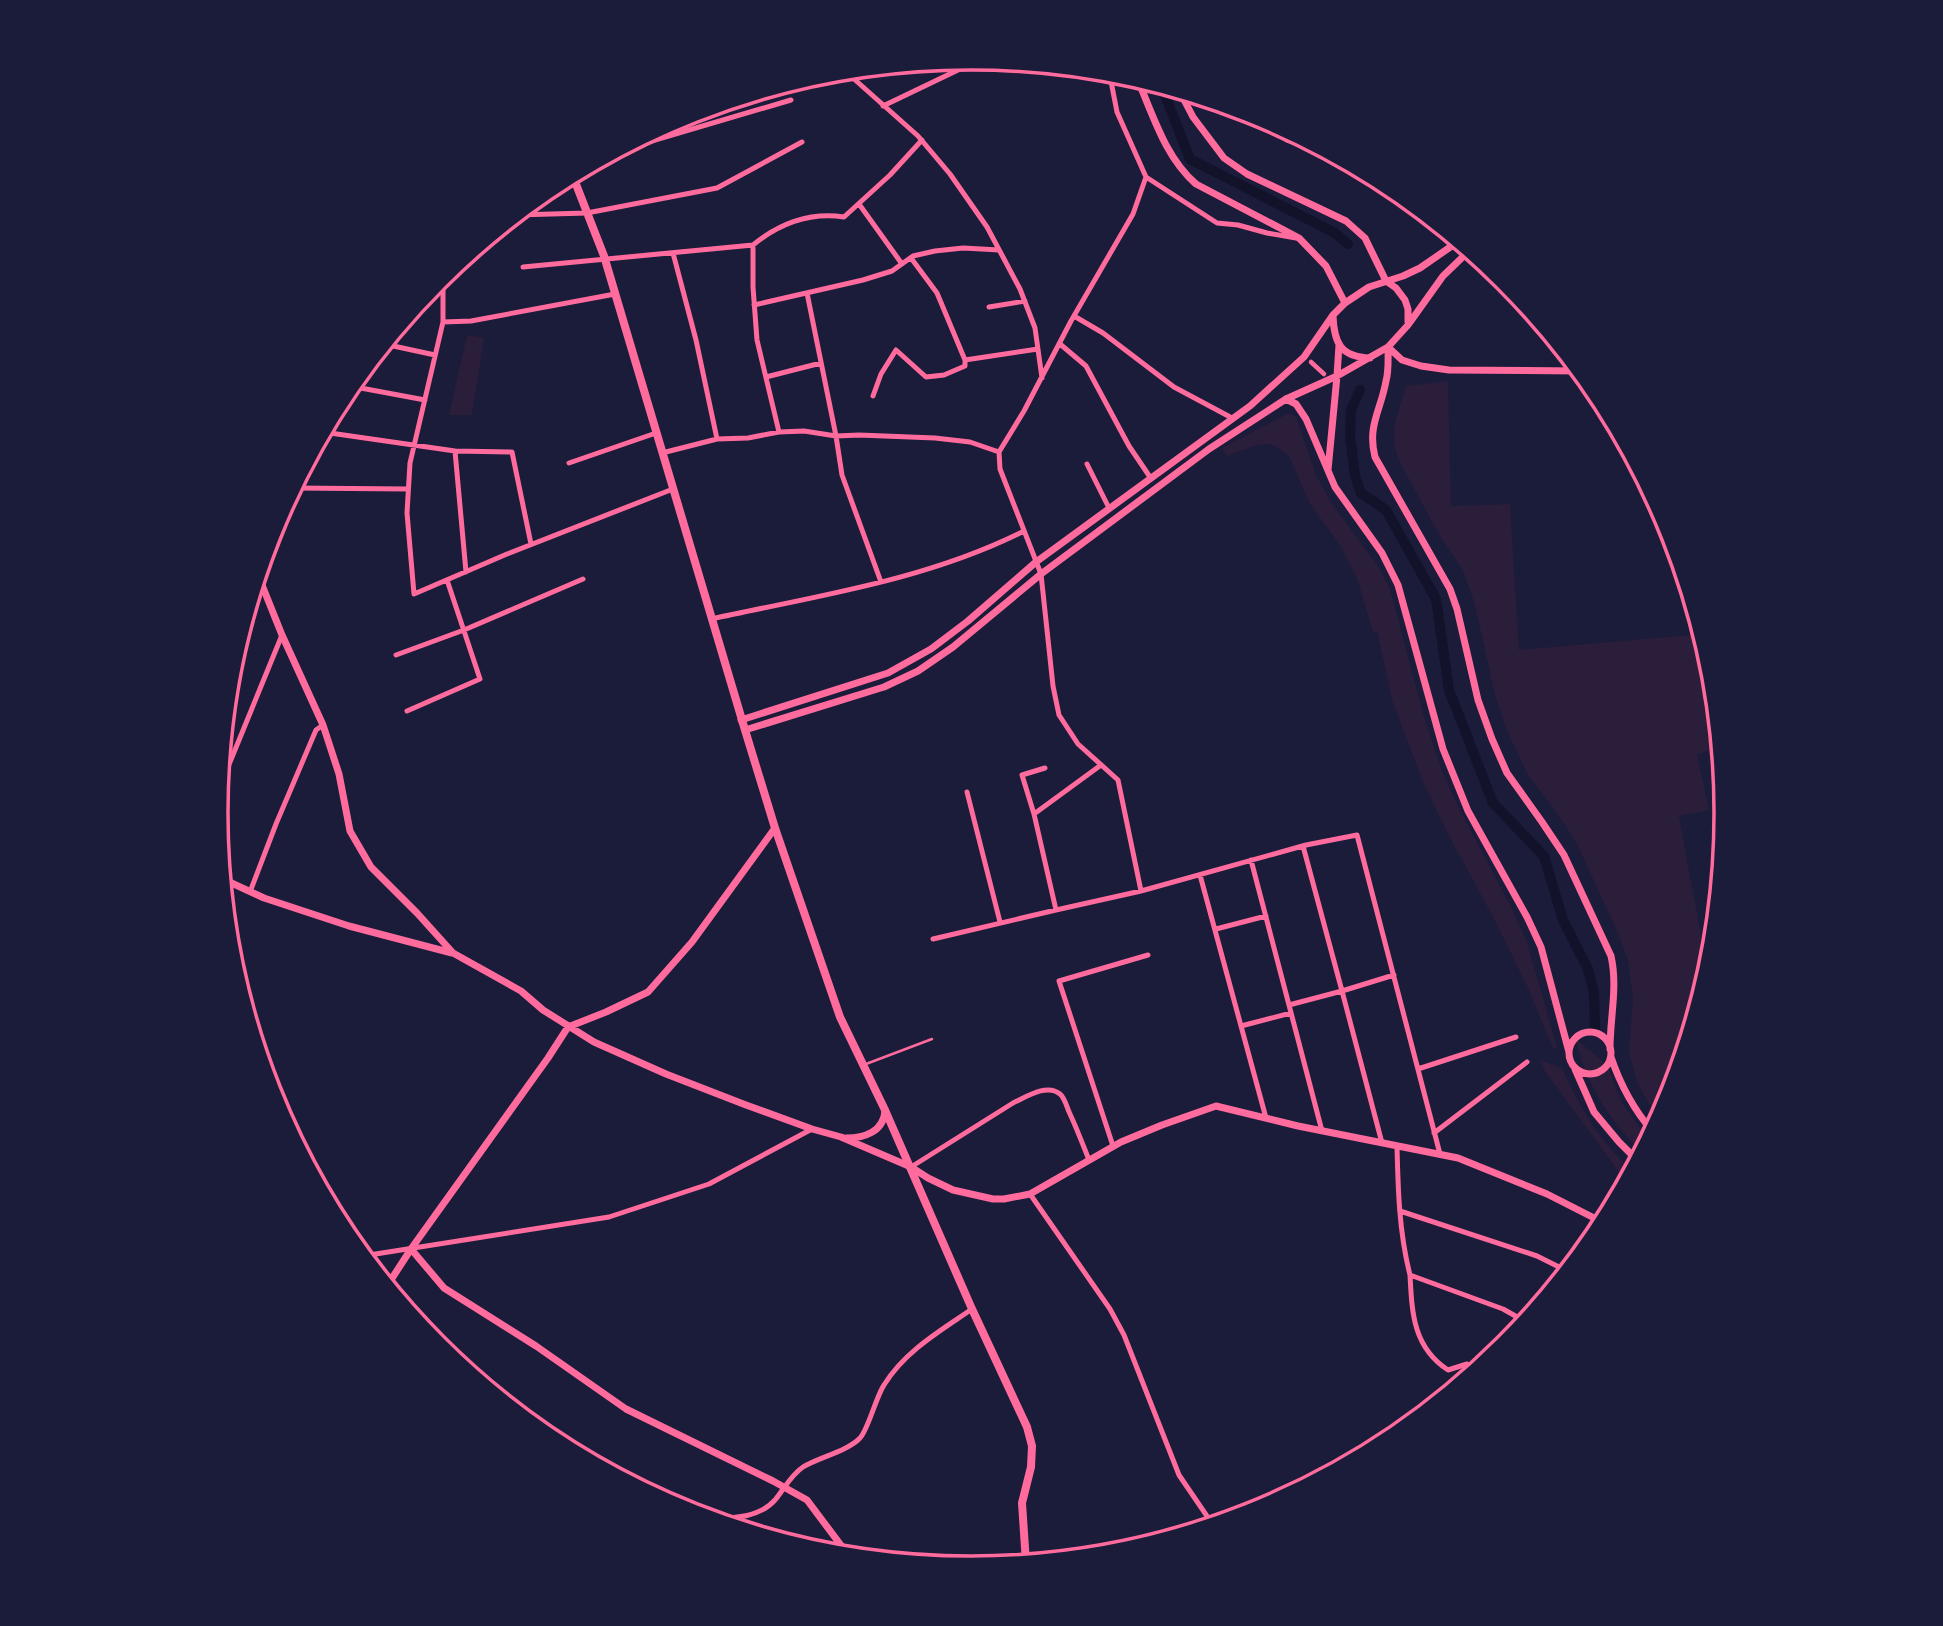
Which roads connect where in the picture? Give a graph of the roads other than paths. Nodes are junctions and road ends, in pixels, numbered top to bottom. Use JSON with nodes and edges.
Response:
{"nodes":[{"id":1,"x":957,"y":71,"type":"edge"},
{"id":2,"x":854,"y":79,"type":"edge"},
{"id":3,"x":1111,"y":83,"type":"edge"},
{"id":4,"x":1142,"y":90,"type":"edge"},
{"id":5,"x":791,"y":100,"type":"dead end"},
{"id":6,"x":1184,"y":101,"type":"edge"},
{"id":7,"x":883,"y":106,"type":"junction"},
{"id":8,"x":664,"y":137,"type":"edge"},
{"id":9,"x":922,"y":140,"type":"junction"},
{"id":10,"x":802,"y":142,"type":"dead end"},
{"id":11,"x":1146,"y":177,"type":"junction"},
{"id":12,"x":576,"y":185,"type":"edge"},
{"id":13,"x":859,"y":204,"type":"junction"},
{"id":14,"x":587,"y":213,"type":"junction"},
{"id":15,"x":532,"y":215,"type":"edge"},
{"id":16,"x":1299,"y":238,"type":"junction"},
{"id":17,"x":752,"y":244,"type":"junction"},
{"id":18,"x":1451,"y":246,"type":"edge"},
{"id":19,"x":999,"y":250,"type":"junction"},
{"id":20,"x":673,"y":253,"type":"junction"},
{"id":21,"x":1463,"y":256,"type":"edge"},
{"id":22,"x":911,"y":258,"type":"junction"},
{"id":23,"x":605,"y":260,"type":"junction"},
{"id":24,"x":902,"y":264,"type":"junction"},
{"id":25,"x":523,"y":267,"type":"dead end"},
{"id":26,"x":1386,"y":281,"type":"junction"},
{"id":27,"x":443,"y":291,"type":"edge"},
{"id":28,"x":807,"y":293,"type":"junction"},
{"id":29,"x":615,"y":294,"type":"junction"},
{"id":30,"x":1025,"y":301,"type":"junction"},
{"id":31,"x":1345,"y":303,"type":"junction"},
{"id":32,"x":754,"y":304,"type":"junction"},
{"id":33,"x":989,"y":307,"type":"dead end"},
{"id":34,"x":1333,"y":315,"type":"junction"},
{"id":35,"x":1074,"y":316,"type":"junction"},
{"id":36,"x":443,"y":322,"type":"junction"},
{"id":37,"x":1408,"y":325,"type":"junction"},
{"id":38,"x":1060,"y":344,"type":"junction"},
{"id":39,"x":1339,"y":345,"type":"junction"},
{"id":40,"x":394,"y":346,"type":"edge"},
{"id":41,"x":1388,"y":347,"type":"junction"},
{"id":42,"x":1038,"y":349,"type":"junction"},
{"id":43,"x":435,"y":355,"type":"junction"},
{"id":44,"x":1371,"y":358,"type":"junction"},
{"id":45,"x":965,"y":360,"type":"junction"},
{"id":46,"x":1311,"y":362,"type":"dead end"},
{"id":47,"x":821,"y":363,"type":"junction"},
{"id":48,"x":1568,"y":371,"type":"edge"},
{"id":49,"x":1324,"y":374,"type":"dead end"},
{"id":50,"x":1337,"y":376,"type":"junction"},
{"id":51,"x":766,"y":377,"type":"junction"},
{"id":52,"x":1042,"y":378,"type":"junction"},
{"id":53,"x":362,"y":388,"type":"edge"},
{"id":54,"x":873,"y":396,"type":"dead end"},
{"id":55,"x":1286,"y":399,"type":"junction"},
{"id":56,"x":425,"y":400,"type":"junction"},
{"id":57,"x":1232,"y":418,"type":"junction"},
{"id":58,"x":779,"y":432,"type":"junction"},
{"id":59,"x":656,"y":433,"type":"junction"},
{"id":60,"x":333,"y":434,"type":"edge"},
{"id":61,"x":836,"y":436,"type":"junction"},
{"id":62,"x":717,"y":439,"type":"junction"},
{"id":63,"x":414,"y":446,"type":"junction"},
{"id":64,"x":455,"y":451,"type":"junction"},
{"id":65,"x":999,"y":452,"type":"junction"},
{"id":66,"x":662,"y":453,"type":"junction"},
{"id":67,"x":569,"y":463,"type":"dead end"},
{"id":68,"x":1087,"y":464,"type":"dead end"},
{"id":69,"x":1328,"y":471,"type":"junction"},
{"id":70,"x":1150,"y":477,"type":"junction"},
{"id":71,"x":303,"y":488,"type":"edge"},
{"id":72,"x":408,"y":489,"type":"junction"},
{"id":73,"x":673,"y":489,"type":"junction"},
{"id":74,"x":1109,"y":508,"type":"junction"},
{"id":75,"x":1024,"y":531,"type":"junction"},
{"id":76,"x":531,"y":544,"type":"junction"},
{"id":77,"x":1036,"y":562,"type":"junction"},
{"id":78,"x":466,"y":572,"type":"junction"},
{"id":79,"x":1041,"y":574,"type":"junction"},
{"id":80,"x":583,"y":579,"type":"dead end"},
{"id":81,"x":447,"y":580,"type":"junction"},
{"id":82,"x":881,"y":582,"type":"junction"},
{"id":83,"x":263,"y":592,"type":"edge"},
{"id":84,"x":711,"y":619,"type":"junction"},
{"id":85,"x":464,"y":630,"type":"junction"},
{"id":86,"x":282,"y":635,"type":"junction"},
{"id":87,"x":396,"y":656,"type":"dead end"},
{"id":88,"x":407,"y":711,"type":"dead end"},
{"id":89,"x":741,"y":720,"type":"junction"},
{"id":90,"x":323,"y":724,"type":"junction"},
{"id":91,"x":745,"y":730,"type":"junction"},
{"id":92,"x":230,"y":761,"type":"edge"},
{"id":93,"x":1101,"y":765,"type":"junction"},
{"id":94,"x":1045,"y":768,"type":"dead end"},
{"id":95,"x":967,"y":792,"type":"dead end"},
{"id":96,"x":1034,"y":814,"type":"junction"},
{"id":97,"x":775,"y":828,"type":"junction"},
{"id":98,"x":1303,"y":846,"type":"junction"},
{"id":99,"x":1251,"y":860,"type":"junction"},
{"id":100,"x":1200,"y":875,"type":"junction"},
{"id":101,"x":232,"y":883,"type":"edge"},
{"id":102,"x":1141,"y":891,"type":"junction"},
{"id":103,"x":250,"y":892,"type":"junction"},
{"id":104,"x":1056,"y":910,"type":"junction"},
{"id":105,"x":1266,"y":916,"type":"junction"},
{"id":106,"x":1000,"y":922,"type":"junction"},
{"id":107,"x":1216,"y":929,"type":"junction"},
{"id":108,"x":933,"y":939,"type":"dead end"},
{"id":109,"x":453,"y":953,"type":"junction"},
{"id":110,"x":1148,"y":955,"type":"dead end"},
{"id":111,"x":1394,"y":975,"type":"junction"},
{"id":112,"x":1342,"y":991,"type":"junction"},
{"id":113,"x":1289,"y":1005,"type":"junction"},
{"id":114,"x":1291,"y":1013,"type":"junction"},
{"id":115,"x":1241,"y":1026,"type":"junction"},
{"id":116,"x":568,"y":1027,"type":"junction"},
{"id":117,"x":1516,"y":1037,"type":"dead end"},
{"id":118,"x":932,"y":1039,"type":"dead end"},
{"id":119,"x":1569,"y":1052,"type":"junction"},
{"id":120,"x":1610,"y":1052,"type":"junction"},
{"id":121,"x":1527,"y":1062,"type":"dead end"},
{"id":122,"x":863,"y":1065,"type":"junction"},
{"id":123,"x":1573,"y":1065,"type":"junction"},
{"id":124,"x":1418,"y":1069,"type":"junction"},
{"id":125,"x":886,"y":1110,"type":"junction"},
{"id":126,"x":1266,"y":1118,"type":"junction"},
{"id":127,"x":1646,"y":1124,"type":"edge"},
{"id":128,"x":812,"y":1129,"type":"junction"},
{"id":129,"x":1322,"y":1131,"type":"junction"},
{"id":130,"x":1434,"y":1133,"type":"junction"},
{"id":131,"x":841,"y":1137,"type":"junction"},
{"id":132,"x":1382,"y":1143,"type":"junction"},
{"id":133,"x":1114,"y":1146,"type":"junction"},
{"id":134,"x":1397,"y":1146,"type":"junction"},
{"id":135,"x":1440,"y":1154,"type":"junction"},
{"id":136,"x":1631,"y":1154,"type":"edge"},
{"id":137,"x":1089,"y":1160,"type":"junction"},
{"id":138,"x":911,"y":1167,"type":"junction"},
{"id":139,"x":1030,"y":1194,"type":"junction"},
{"id":140,"x":1399,"y":1211,"type":"junction"},
{"id":141,"x":1594,"y":1218,"type":"edge"},
{"id":142,"x":411,"y":1249,"type":"junction"},
{"id":143,"x":374,"y":1254,"type":"edge"},
{"id":144,"x":1559,"y":1267,"type":"edge"},
{"id":145,"x":1410,"y":1275,"type":"junction"},
{"id":146,"x":392,"y":1278,"type":"edge"},
{"id":147,"x":972,"y":1309,"type":"junction"},
{"id":148,"x":1517,"y":1317,"type":"edge"},
{"id":149,"x":1467,"y":1364,"type":"dead end"},
{"id":150,"x":784,"y":1487,"type":"junction"},
{"id":151,"x":732,"y":1517,"type":"edge"},
{"id":152,"x":1208,"y":1518,"type":"edge"},
{"id":153,"x":840,"y":1544,"type":"edge"},
{"id":154,"x":1025,"y":1554,"type":"edge"}],
"edges":[{"from":1,"to":7,"type":"street"},
{"from":2,"to":7,"type":"street"},
{"from":3,"to":11,"type":"street"},
{"from":4,"to":16,"type":"street"},
{"from":5,"to":8,"type":"street"},
{"from":6,"to":26,"type":"street"},
{"from":7,"to":9,"type":"street"},
{"from":9,"to":13,"type":"street"},
{"from":9,"to":19,"type":"street"},
{"from":10,"to":14,"type":"street"},
{"from":11,"to":16,"type":"street"},
{"from":11,"to":35,"type":"street"},
{"from":12,"to":14,"type":"main road"},
{"from":13,"to":17,"type":"street"},
{"from":13,"to":24,"type":"street"},
{"from":14,"to":15,"type":"street"},
{"from":14,"to":23,"type":"main road"},
{"from":16,"to":31,"type":"street"},
{"from":17,"to":20,"type":"street"},
{"from":17,"to":32,"type":"street"},
{"from":18,"to":26,"type":"street"},
{"from":19,"to":22,"type":"street"},
{"from":19,"to":30,"type":"street"},
{"from":20,"to":23,"type":"street"},
{"from":20,"to":62,"type":"street"},
{"from":21,"to":37,"type":"street"},
{"from":22,"to":24,"type":"street"},
{"from":22,"to":45,"type":"street"},
{"from":23,"to":25,"type":"street"},
{"from":23,"to":29,"type":"main road"},
{"from":24,"to":28,"type":"street"},
{"from":26,"to":31,"type":"street"},
{"from":26,"to":37,"type":"street"},
{"from":27,"to":36,"type":"street"},
{"from":28,"to":32,"type":"street"},
{"from":28,"to":47,"type":"street"},
{"from":29,"to":36,"type":"street"},
{"from":29,"to":59,"type":"main road"},
{"from":30,"to":33,"type":"street"},
{"from":30,"to":42,"type":"street"},
{"from":31,"to":34,"type":"street"},
{"from":32,"to":51,"type":"street"},
{"from":34,"to":39,"type":"street"},
{"from":34,"to":57,"type":"street"},
{"from":35,"to":38,"type":"street"},
{"from":35,"to":57,"type":"street"},
{"from":36,"to":43,"type":"street"},
{"from":37,"to":41,"type":"street"},
{"from":38,"to":52,"type":"street"},
{"from":38,"to":70,"type":"street"},
{"from":39,"to":44,"type":"street"},
{"from":39,"to":50,"type":"street"},
{"from":40,"to":43,"type":"street"},
{"from":41,"to":44,"type":"street"},
{"from":41,"to":48,"type":"street"},
{"from":41,"to":120,"type":"street"},
{"from":42,"to":45,"type":"street"},
{"from":42,"to":52,"type":"street"},
{"from":43,"to":56,"type":"street"},
{"from":44,"to":50,"type":"street"},
{"from":45,"to":54,"type":"street"},
{"from":46,"to":49,"type":"street"},
{"from":47,"to":51,"type":"street"},
{"from":47,"to":61,"type":"street"},
{"from":50,"to":55,"type":"street"},
{"from":50,"to":69,"type":"street"},
{"from":51,"to":58,"type":"street"},
{"from":52,"to":65,"type":"street"},
{"from":53,"to":56,"type":"street"},
{"from":55,"to":69,"type":"street"},
{"from":55,"to":79,"type":"street"},
{"from":56,"to":63,"type":"street"},
{"from":57,"to":70,"type":"street"},
{"from":58,"to":61,"type":"street"},
{"from":58,"to":62,"type":"street"},
{"from":59,"to":66,"type":"main road"},
{"from":59,"to":67,"type":"street"},
{"from":60,"to":63,"type":"street"},
{"from":61,"to":65,"type":"street"},
{"from":61,"to":82,"type":"street"},
{"from":62,"to":66,"type":"street"},
{"from":63,"to":64,"type":"street"},
{"from":63,"to":72,"type":"street"},
{"from":64,"to":76,"type":"street"},
{"from":64,"to":78,"type":"street"},
{"from":65,"to":75,"type":"street"},
{"from":66,"to":73,"type":"main road"},
{"from":68,"to":74,"type":"street"},
{"from":69,"to":119,"type":"street"},
{"from":70,"to":74,"type":"street"},
{"from":71,"to":72,"type":"street"},
{"from":72,"to":81,"type":"street"},
{"from":73,"to":76,"type":"street"},
{"from":73,"to":84,"type":"main road"},
{"from":74,"to":77,"type":"street"},
{"from":75,"to":77,"type":"street"},
{"from":75,"to":82,"type":"street"},
{"from":76,"to":78,"type":"street"},
{"from":77,"to":79,"type":"street"},
{"from":77,"to":89,"type":"street"},
{"from":78,"to":81,"type":"street"},
{"from":79,"to":91,"type":"street"},
{"from":79,"to":93,"type":"street"},
{"from":80,"to":85,"type":"street"},
{"from":81,"to":85,"type":"street"},
{"from":82,"to":84,"type":"street"},
{"from":83,"to":86,"type":"street"},
{"from":84,"to":89,"type":"main road"},
{"from":85,"to":87,"type":"street"},
{"from":85,"to":88,"type":"street"},
{"from":86,"to":90,"type":"street"},
{"from":86,"to":92,"type":"street"},
{"from":89,"to":91,"type":"main road"},
{"from":90,"to":103,"type":"street"},
{"from":90,"to":109,"type":"street"},
{"from":91,"to":97,"type":"main road"},
{"from":93,"to":96,"type":"street"},
{"from":93,"to":102,"type":"street"},
{"from":94,"to":96,"type":"street"},
{"from":95,"to":106,"type":"street"},
{"from":96,"to":104,"type":"street"},
{"from":97,"to":116,"type":"street"},
{"from":97,"to":122,"type":"main road"},
{"from":98,"to":99,"type":"street"},
{"from":98,"to":111,"type":"street"},
{"from":98,"to":112,"type":"street"},
{"from":99,"to":100,"type":"street"},
{"from":99,"to":105,"type":"street"},
{"from":100,"to":102,"type":"street"},
{"from":100,"to":107,"type":"street"},
{"from":101,"to":103,"type":"street"},
{"from":102,"to":104,"type":"street"},
{"from":103,"to":109,"type":"street"},
{"from":104,"to":106,"type":"street"},
{"from":105,"to":107,"type":"street"},
{"from":105,"to":113,"type":"street"},
{"from":106,"to":108,"type":"street"},
{"from":107,"to":115,"type":"street"},
{"from":109,"to":116,"type":"street"},
{"from":110,"to":133,"type":"street"},
{"from":111,"to":112,"type":"street"},
{"from":111,"to":124,"type":"street"},
{"from":112,"to":113,"type":"street"},
{"from":112,"to":132,"type":"street"},
{"from":113,"to":114,"type":"street"},
{"from":114,"to":115,"type":"street"},
{"from":114,"to":129,"type":"street"},
{"from":115,"to":126,"type":"street"},
{"from":116,"to":128,"type":"street"},
{"from":116,"to":142,"type":"street"},
{"from":117,"to":124,"type":"street"},
{"from":118,"to":122,"type":"lane"},
{"from":119,"to":120,"type":"street"},
{"from":119,"to":123,"type":"street"},
{"from":120,"to":123,"type":"street"},
{"from":120,"to":127,"type":"street"},
{"from":121,"to":130,"type":"street"},
{"from":122,"to":125,"type":"main road"},
{"from":123,"to":136,"type":"street"},
{"from":124,"to":130,"type":"street"},
{"from":125,"to":131,"type":"street"},
{"from":125,"to":138,"type":"main road"},
{"from":126,"to":129,"type":"street"},
{"from":126,"to":133,"type":"street"},
{"from":128,"to":131,"type":"street"},
{"from":128,"to":142,"type":"street"},
{"from":129,"to":132,"type":"street"},
{"from":130,"to":135,"type":"street"},
{"from":131,"to":138,"type":"street"},
{"from":132,"to":134,"type":"street"},
{"from":133,"to":137,"type":"street"},
{"from":134,"to":135,"type":"street"},
{"from":134,"to":140,"type":"street"},
{"from":135,"to":141,"type":"street"},
{"from":137,"to":138,"type":"street"},
{"from":137,"to":139,"type":"street"},
{"from":138,"to":139,"type":"street"},
{"from":138,"to":147,"type":"main road"},
{"from":139,"to":152,"type":"street"},
{"from":140,"to":144,"type":"street"},
{"from":140,"to":145,"type":"street"},
{"from":142,"to":143,"type":"street"},
{"from":142,"to":146,"type":"street"},
{"from":142,"to":150,"type":"street"},
{"from":145,"to":148,"type":"street"},
{"from":145,"to":149,"type":"street"},
{"from":147,"to":150,"type":"street"},
{"from":147,"to":154,"type":"main road"},
{"from":150,"to":151,"type":"street"},
{"from":150,"to":153,"type":"street"}]}
